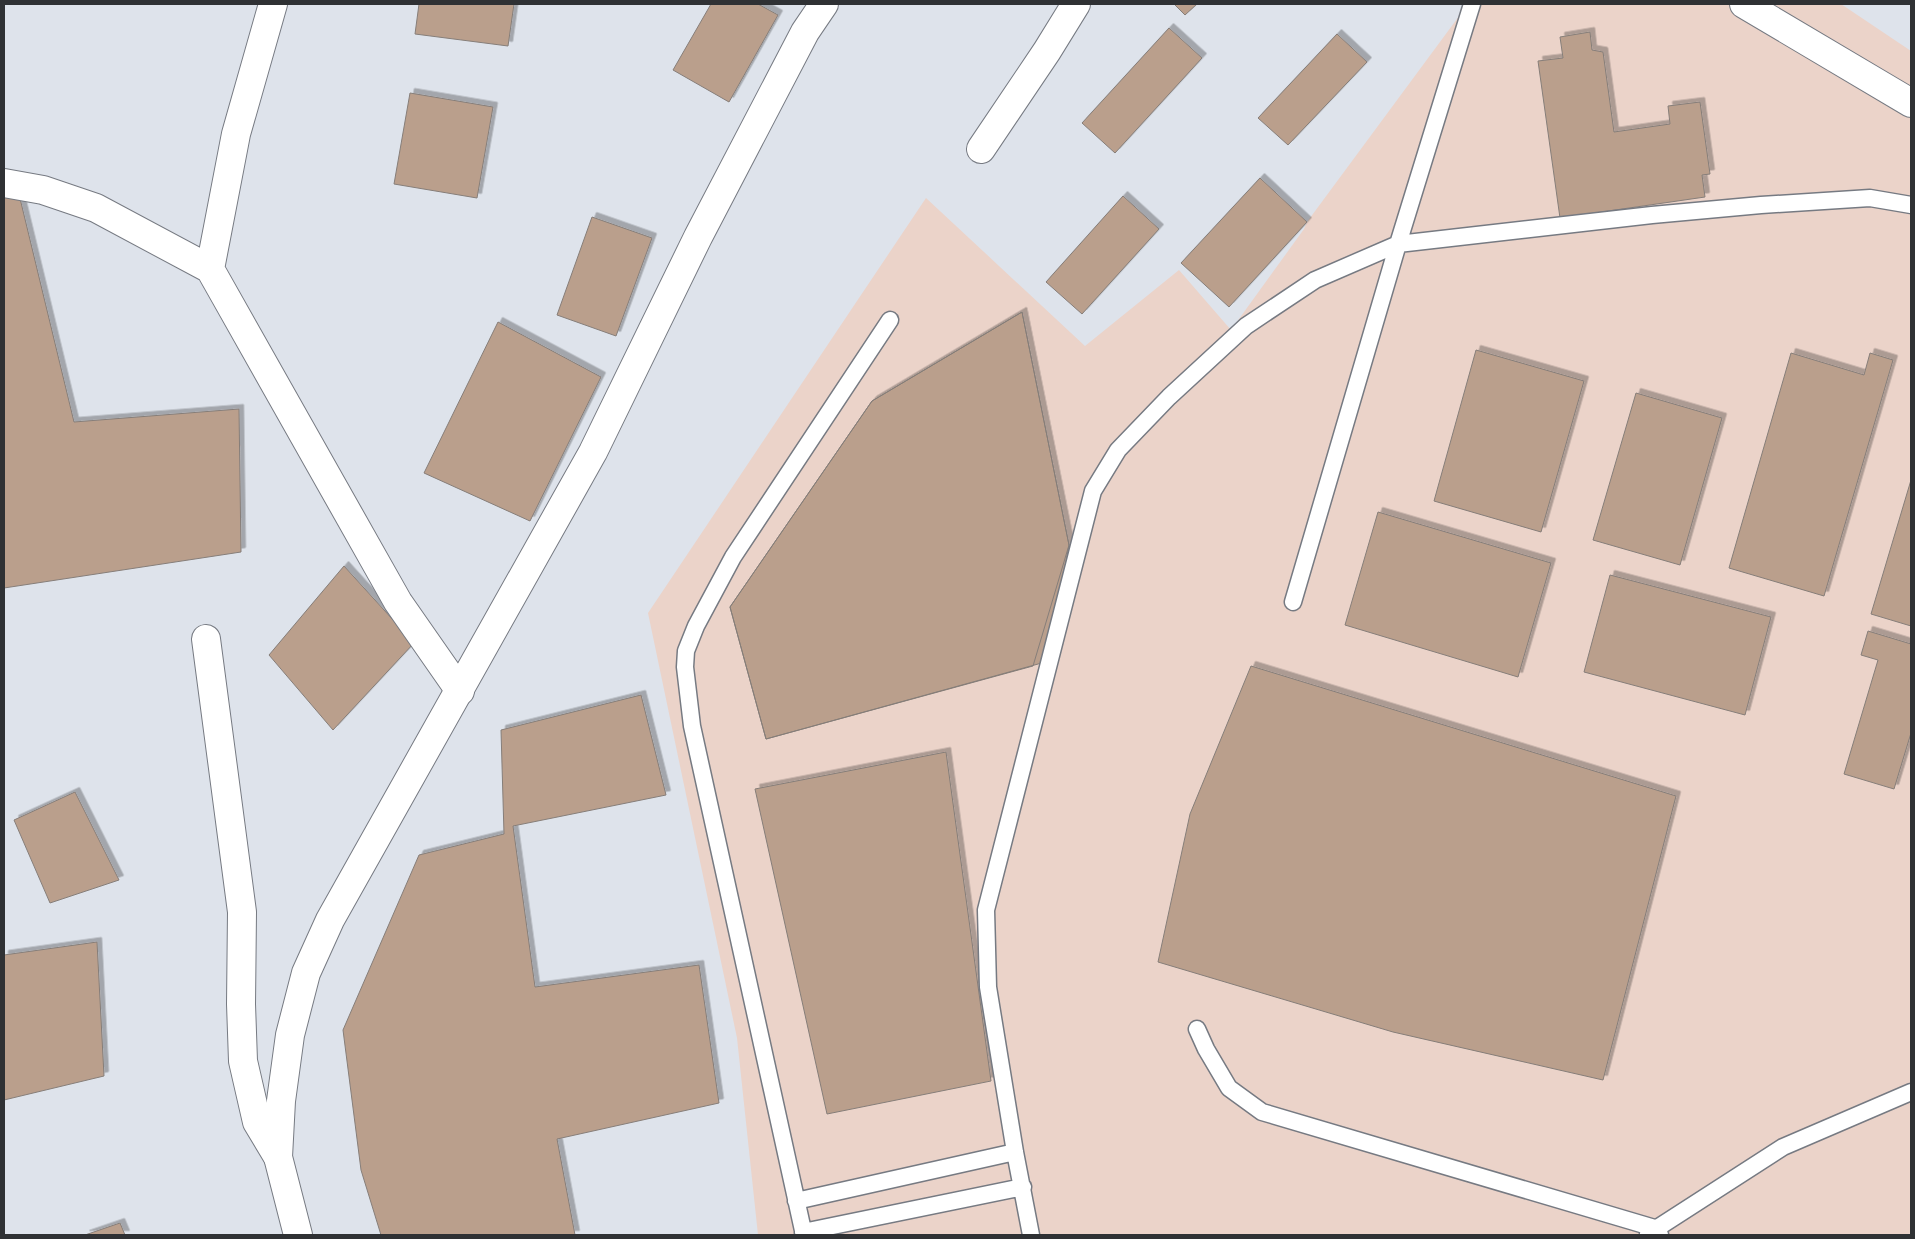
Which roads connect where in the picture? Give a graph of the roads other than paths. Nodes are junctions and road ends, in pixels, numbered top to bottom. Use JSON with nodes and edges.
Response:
{"nodes":[{"id":1,"x":273,"y":4,"type":"edge"},
{"id":2,"x":824,"y":4,"type":"edge"},
{"id":3,"x":1076,"y":4,"type":"edge"},
{"id":4,"x":1472,"y":4,"type":"edge"},
{"id":5,"x":1744,"y":4,"type":"edge"},
{"id":6,"x":1911,"y":103,"type":"edge"},
{"id":7,"x":981,"y":150,"type":"dead end"},
{"id":8,"x":4,"y":183,"type":"edge"},
{"id":9,"x":1911,"y":205,"type":"edge"},
{"id":10,"x":1398,"y":244,"type":"junction"},
{"id":11,"x":210,"y":269,"type":"junction"},
{"id":12,"x":890,"y":320,"type":"dead end"},
{"id":13,"x":1293,"y":602,"type":"dead end"},
{"id":14,"x":206,"y":639,"type":"dead end"},
{"id":15,"x":460,"y":692,"type":"junction"},
{"id":16,"x":1197,"y":1029,"type":"dead end"},
{"id":17,"x":1911,"y":1092,"type":"edge"},
{"id":18,"x":1015,"y":1152,"type":"junction"},
{"id":19,"x":278,"y":1158,"type":"junction"},
{"id":20,"x":1023,"y":1187,"type":"junction"},
{"id":21,"x":796,"y":1200,"type":"junction"},
{"id":22,"x":1655,"y":1233,"type":"edge"},
{"id":23,"x":804,"y":1234,"type":"edge"},
{"id":24,"x":298,"y":1235,"type":"edge"},
{"id":25,"x":1031,"y":1235,"type":"edge"}],
"edges":[{"from":1,"to":11,"type":"street"},
{"from":2,"to":15,"type":"street"},
{"from":3,"to":7,"type":"street"},
{"from":4,"to":10,"type":"lane"},
{"from":5,"to":6,"type":"street"},
{"from":8,"to":11,"type":"street"},
{"from":9,"to":10,"type":"lane"},
{"from":10,"to":13,"type":"lane"},
{"from":10,"to":18,"type":"lane"},
{"from":11,"to":15,"type":"street"},
{"from":12,"to":21,"type":"lane"},
{"from":14,"to":19,"type":"street"},
{"from":15,"to":19,"type":"street"},
{"from":16,"to":22,"type":"lane"},
{"from":17,"to":22,"type":"lane"},
{"from":18,"to":20,"type":"lane"},
{"from":18,"to":21,"type":"lane"},
{"from":19,"to":24,"type":"street"},
{"from":20,"to":23,"type":"lane"},
{"from":20,"to":25,"type":"lane"},
{"from":21,"to":23,"type":"lane"}]}
